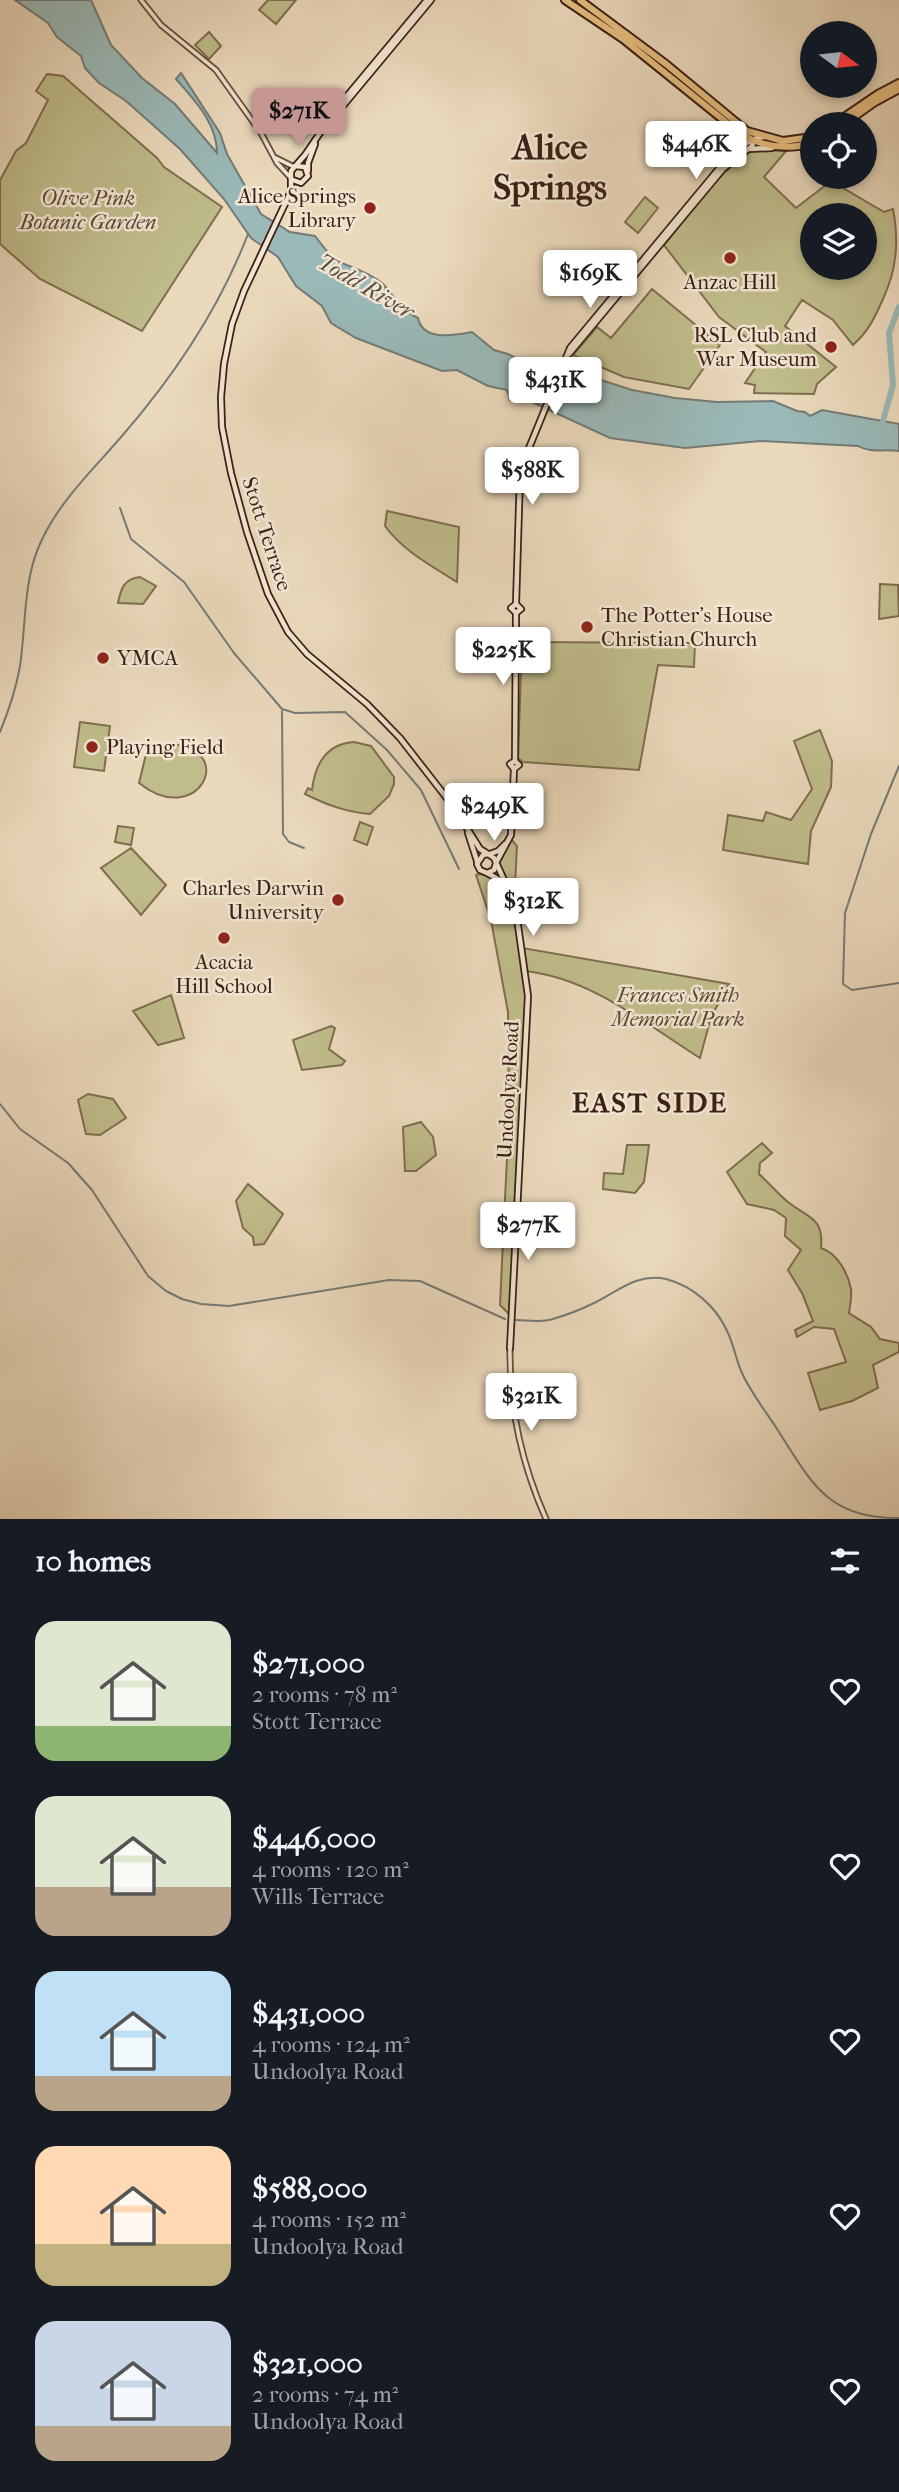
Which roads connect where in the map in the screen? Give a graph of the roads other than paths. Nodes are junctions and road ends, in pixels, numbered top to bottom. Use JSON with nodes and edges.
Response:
{"nodes":[{"id":1,"x":141,"y":0,"type":"edge"},
{"id":2,"x":565,"y":0,"type":"edge"},
{"id":3,"x":580,"y":0,"type":"edge"},
{"id":4,"x":427,"y":3,"type":"edge"},
{"id":5,"x":657,"y":61,"type":"junction"},
{"id":6,"x":899,"y":83,"type":"edge"},
{"id":7,"x":899,"y":89,"type":"edge"},
{"id":8,"x":852,"y":112,"type":"edge"},
{"id":9,"x":861,"y":112,"type":"edge"},
{"id":10,"x":322,"y":131,"type":"junction"},
{"id":11,"x":735,"y":131,"type":"junction"},
{"id":12,"x":747,"y":131,"type":"junction"},
{"id":13,"x":765,"y":137,"type":"junction"},
{"id":14,"x":800,"y":139,"type":"edge"},
{"id":15,"x":753,"y":140,"type":"junction"},
{"id":16,"x":800,"y":145,"type":"edge"},
{"id":17,"x":783,"y":147,"type":"junction"},
{"id":18,"x":748,"y":150,"type":"junction"},
{"id":19,"x":272,"y":154,"type":"junction"},
{"id":20,"x":727,"y":162,"type":"junction"},
{"id":21,"x":295,"y":167,"type":"junction"},
{"id":22,"x":308,"y":172,"type":"junction"},
{"id":23,"x":292,"y":179,"type":"junction"},
{"id":24,"x":301,"y":183,"type":"junction"},
{"id":25,"x":288,"y":198,"type":"junction"},
{"id":26,"x":462,"y":820,"type":"junction"},
{"id":27,"x":512,"y":827,"type":"junction"},
{"id":28,"x":488,"y":854,"type":"junction"},
{"id":29,"x":478,"y":863,"type":"junction"},
{"id":30,"x":496,"y":863,"type":"junction"},
{"id":31,"x":487,"y":873,"type":"junction"},
{"id":32,"x":516,"y":910,"type":"junction"},
{"id":33,"x":510,"y":1348,"type":"joint"},
{"id":34,"x":546,"y":1519,"type":"edge"}],
"edges":[{"from":1,"to":19,"type":"street"},
{"from":2,"to":5,"type":"highway"},
{"from":3,"to":5,"type":"highway"},
{"from":4,"to":10,"type":"main road"},
{"from":5,"to":11,"type":"highway"},
{"from":5,"to":12,"type":"highway"},
{"from":6,"to":8,"type":"highway"},
{"from":7,"to":9,"type":"highway"},
{"from":10,"to":21,"type":"main road"},
{"from":10,"to":22,"type":"main road"},
{"from":11,"to":15,"type":"highway"},
{"from":11,"to":20,"type":"main road"},
{"from":12,"to":13,"type":"highway"},
{"from":12,"to":15,"type":"main road"},
{"from":13,"to":14,"type":"highway"},
{"from":13,"to":15,"type":"main road"},
{"from":15,"to":17,"type":"highway"},
{"from":15,"to":18,"type":"main road"},
{"from":15,"to":20,"type":"main road"},
{"from":16,"to":17,"type":"highway"},
{"from":17,"to":18,"type":"main road"},
{"from":18,"to":20,"type":"main road"},
{"from":19,"to":21,"type":"street"},
{"from":19,"to":23,"type":"street"},
{"from":20,"to":27,"type":"main road"},
{"from":21,"to":22,"type":"main road"},
{"from":21,"to":23,"type":"main road"},
{"from":22,"to":24,"type":"main road"},
{"from":23,"to":24,"type":"main road"},
{"from":23,"to":25,"type":"main road","name":"Stott Terrace"},
{"from":24,"to":25,"type":"main road","name":"Stott Terrace"},
{"from":25,"to":26,"type":"main road","name":"Stott Terrace"},
{"from":26,"to":28,"type":"main road","name":"Stott Terrace"},
{"from":26,"to":29,"type":"main road","name":"Stott Terrace"},
{"from":27,"to":28,"type":"main road"},
{"from":27,"to":30,"type":"main road"},
{"from":28,"to":29,"type":"main road"},
{"from":28,"to":30,"type":"main road","name":"Undoolya Road"},
{"from":29,"to":31,"type":"main road","name":"Undoolya Road"},
{"from":30,"to":31,"type":"main road"},
{"from":30,"to":32,"type":"main road","name":"Undoolya Road"},
{"from":31,"to":32,"type":"main road","name":"Undoolya Road"},
{"from":32,"to":33,"type":"main road","name":"Undoolya Road"},
{"from":33,"to":34,"type":"street","name":"Undoolya Road"}]}
